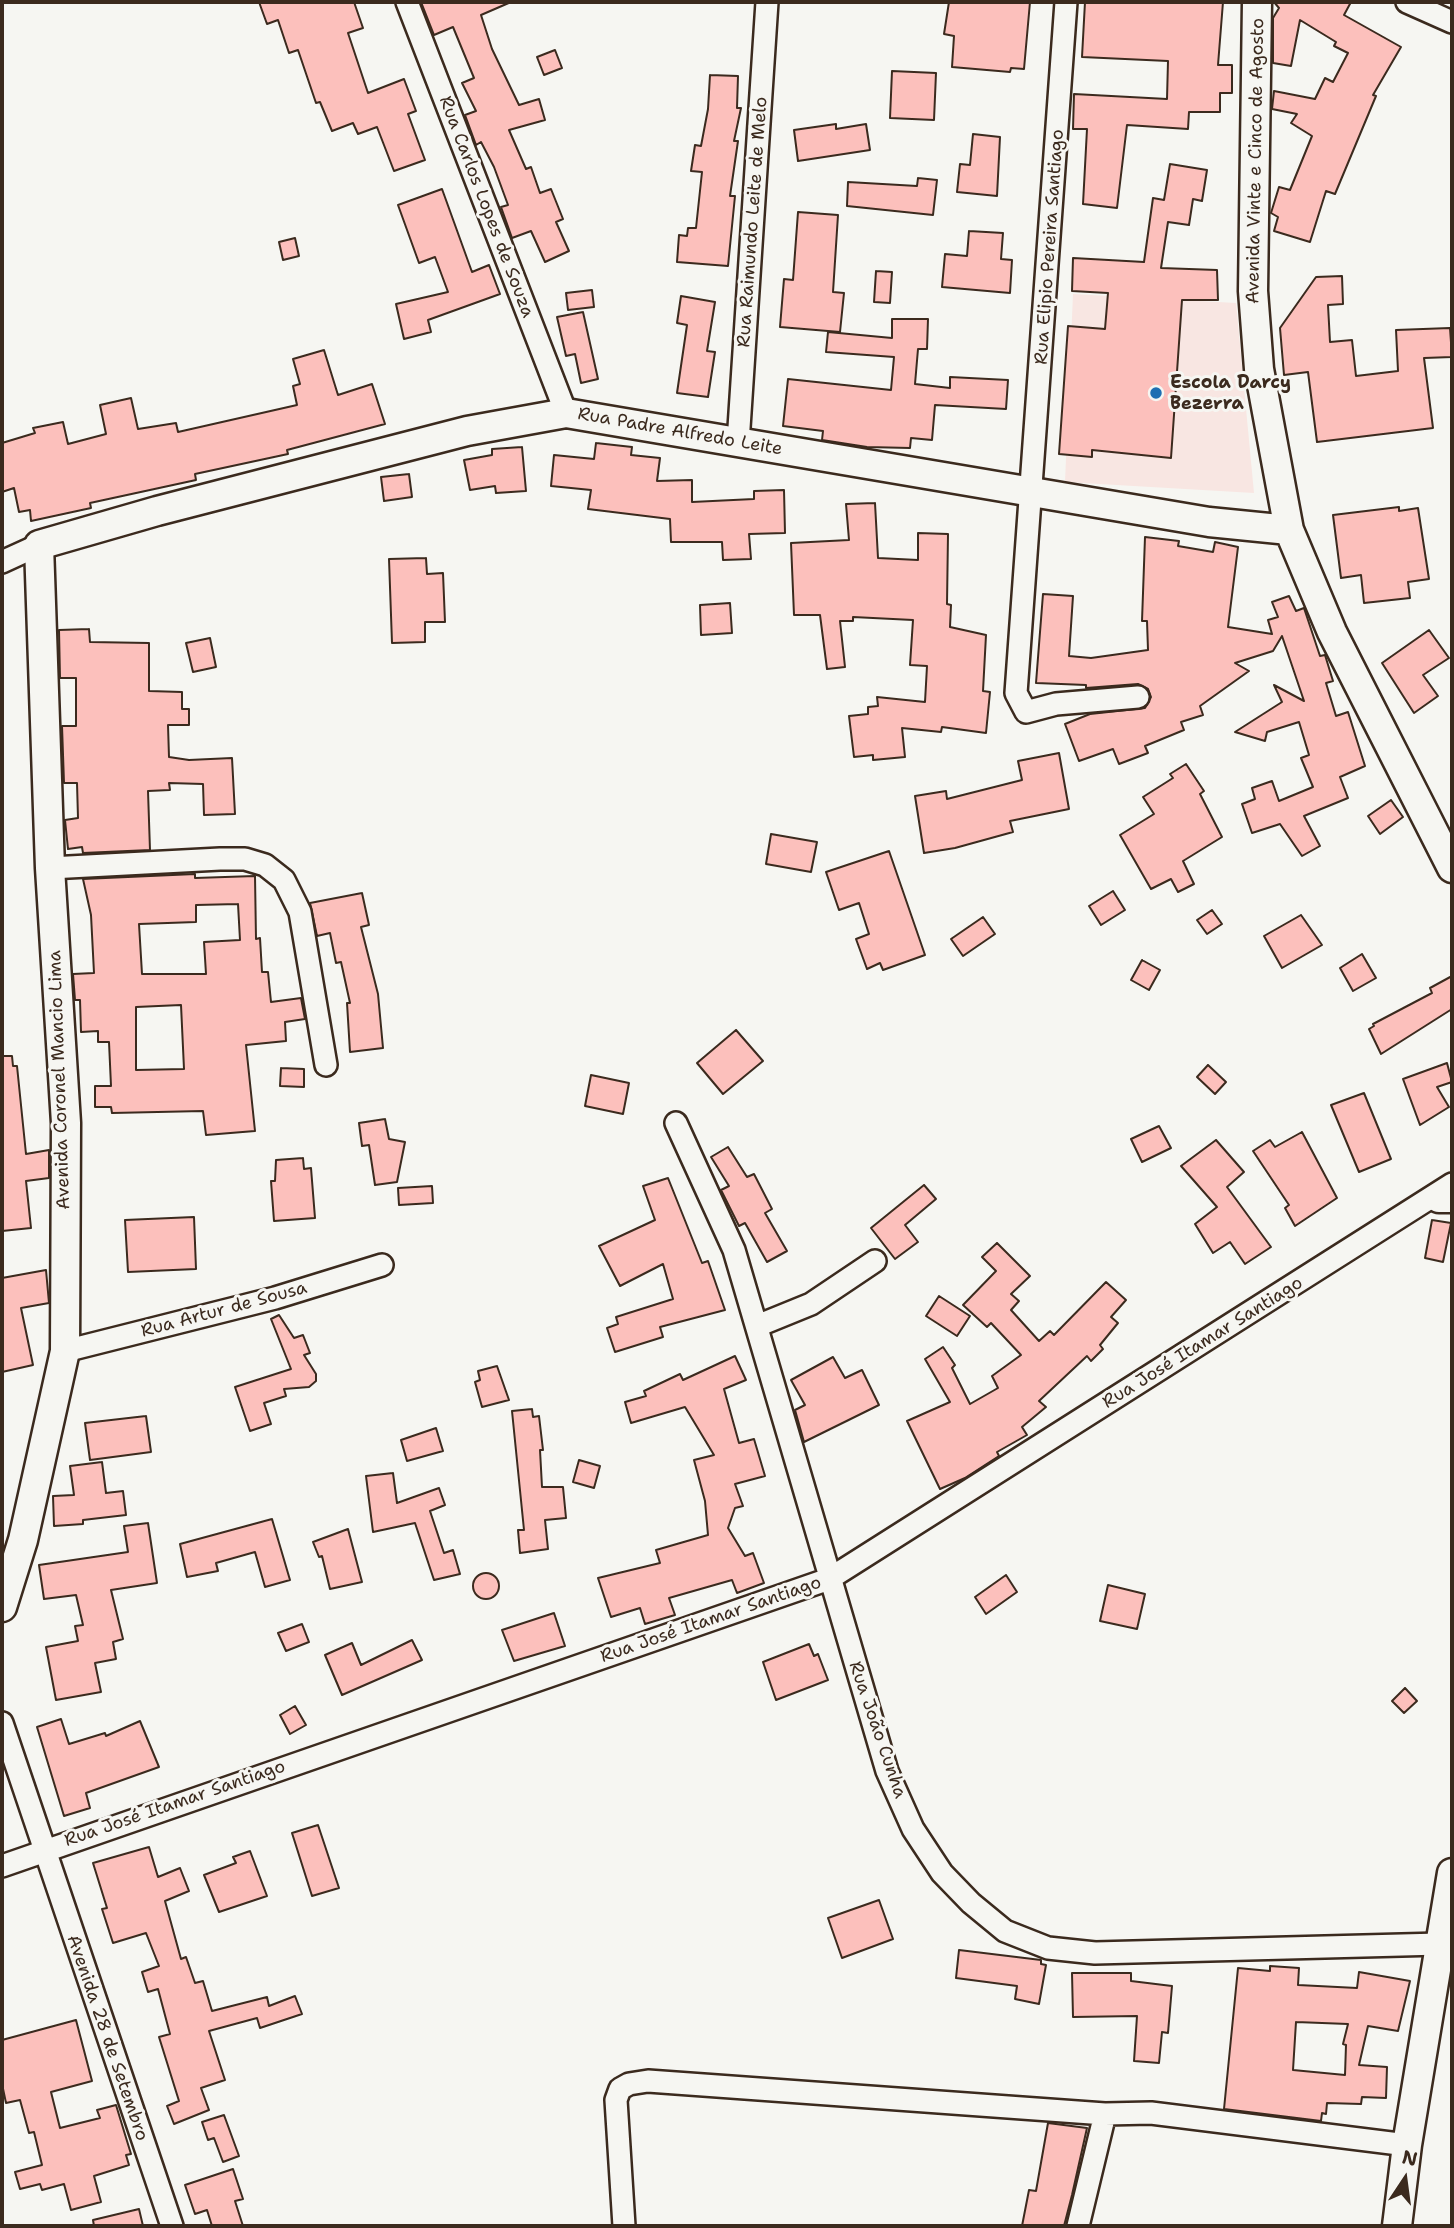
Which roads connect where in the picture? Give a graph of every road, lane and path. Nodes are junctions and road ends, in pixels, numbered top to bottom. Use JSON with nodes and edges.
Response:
{"nodes":[{"id":1,"x":407,"y":2,"type":"edge"},
{"id":2,"x":767,"y":2,"type":"edge"},
{"id":3,"x":1066,"y":2,"type":"edge"},
{"id":4,"x":1257,"y":2,"type":"edge"},
{"id":5,"x":1407,"y":2,"type":"edge"},
{"id":6,"x":1452,"y":22,"type":"edge"},
{"id":7,"x":566,"y":413,"type":"junction"},
{"id":8,"x":738,"y":443,"type":"junction"},
{"id":9,"x":1033,"y":491,"type":"junction"},
{"id":10,"x":1289,"y":530,"type":"junction"},
{"id":11,"x":39,"y":545,"type":"junction"},
{"id":12,"x":2,"y":562,"type":"edge"},
{"id":13,"x":1138,"y":697,"type":"dead end"},
{"id":14,"x":50,"y":868,"type":"junction"},
{"id":15,"x":1452,"y":868,"type":"edge"},
{"id":16,"x":326,"y":1065,"type":"dead end"},
{"id":17,"x":676,"y":1123,"type":"dead end"},
{"id":18,"x":1445,"y":1195,"type":"edge"},
{"id":19,"x":875,"y":1261,"type":"dead end"},
{"id":20,"x":382,"y":1265,"type":"dead end"},
{"id":21,"x":757,"y":1326,"type":"junction"},
{"id":22,"x":65,"y":1351,"type":"junction"},
{"id":23,"x":830,"y":1579,"type":"junction"},
{"id":24,"x":2,"y":1607,"type":"edge"},
{"id":25,"x":2,"y":1723,"type":"edge"},
{"id":26,"x":42,"y":1850,"type":"junction"},
{"id":27,"x":2,"y":1866,"type":"edge"},
{"id":28,"x":1452,"y":1874,"type":"edge"},
{"id":29,"x":1440,"y":1944,"type":"junction"},
{"id":30,"x":1105,"y":2115,"type":"junction"},
{"id":31,"x":1407,"y":2145,"type":"junction"},
{"id":32,"x":172,"y":2226,"type":"edge"},
{"id":33,"x":624,"y":2226,"type":"edge"},
{"id":34,"x":1078,"y":2226,"type":"edge"},
{"id":35,"x":1397,"y":2226,"type":"edge"}],
"edges":[{"from":1,"to":7,"type":"street","name":"Rua Carlos Lopes de Souza"},
{"from":2,"to":8,"type":"street","name":"Rua Raimundo Leite de Melo"},
{"from":3,"to":9,"type":"street","name":"Rua Elipio Pereira Santiago"},
{"from":4,"to":10,"type":"street","name":"Avenida Vinte e Cinco de Agosto"},
{"from":5,"to":6,"type":"street"},
{"from":7,"to":8,"type":"street","name":"Rua Padre Alfredo Leite"},
{"from":7,"to":11,"type":"street","name":"Rua Padre Alfredo Leite"},
{"from":8,"to":9,"type":"street","name":"Rua Padre Alfredo Leite"},
{"from":9,"to":10,"type":"street","name":"Rua Padre Alfredo Leite"},
{"from":9,"to":13,"type":"street","name":"Rua Elipio Pereira Santiago"},
{"from":10,"to":15,"type":"street","name":"Avenida Vinte e Cinco de Agosto"},
{"from":11,"to":12,"type":"street","name":"Rua Padre Alfredo Leite"},
{"from":11,"to":14,"type":"street","name":"Avenida Coronel Mancio Lima"},
{"from":14,"to":16,"type":"street"},
{"from":14,"to":22,"type":"street","name":"Avenida Coronel Mancio Lima"},
{"from":17,"to":21,"type":"street","name":"Rua João Cunha"},
{"from":18,"to":23,"type":"street","name":"Rua José Itamar Santiago"},
{"from":19,"to":21,"type":"street"},
{"from":20,"to":22,"type":"street","name":"Rua Artur de Sousa"},
{"from":21,"to":23,"type":"street","name":"Rua João Cunha"},
{"from":22,"to":24,"type":"street","name":"Avenida Coronel Mancio Lima"},
{"from":23,"to":26,"type":"street","name":"Rua José Itamar Santiago"},
{"from":23,"to":29,"type":"street","name":"Rua João Cunha"},
{"from":25,"to":26,"type":"street","name":"Avenida 28 de Setembro"},
{"from":26,"to":27,"type":"street","name":"Rua José Itamar Santiago"},
{"from":26,"to":32,"type":"street","name":"Avenida 28 de Setembro"},
{"from":28,"to":29,"type":"street"},
{"from":29,"to":31,"type":"street"},
{"from":30,"to":31,"type":"street"},
{"from":30,"to":33,"type":"street"},
{"from":30,"to":34,"type":"street"},
{"from":31,"to":35,"type":"street"}]}
